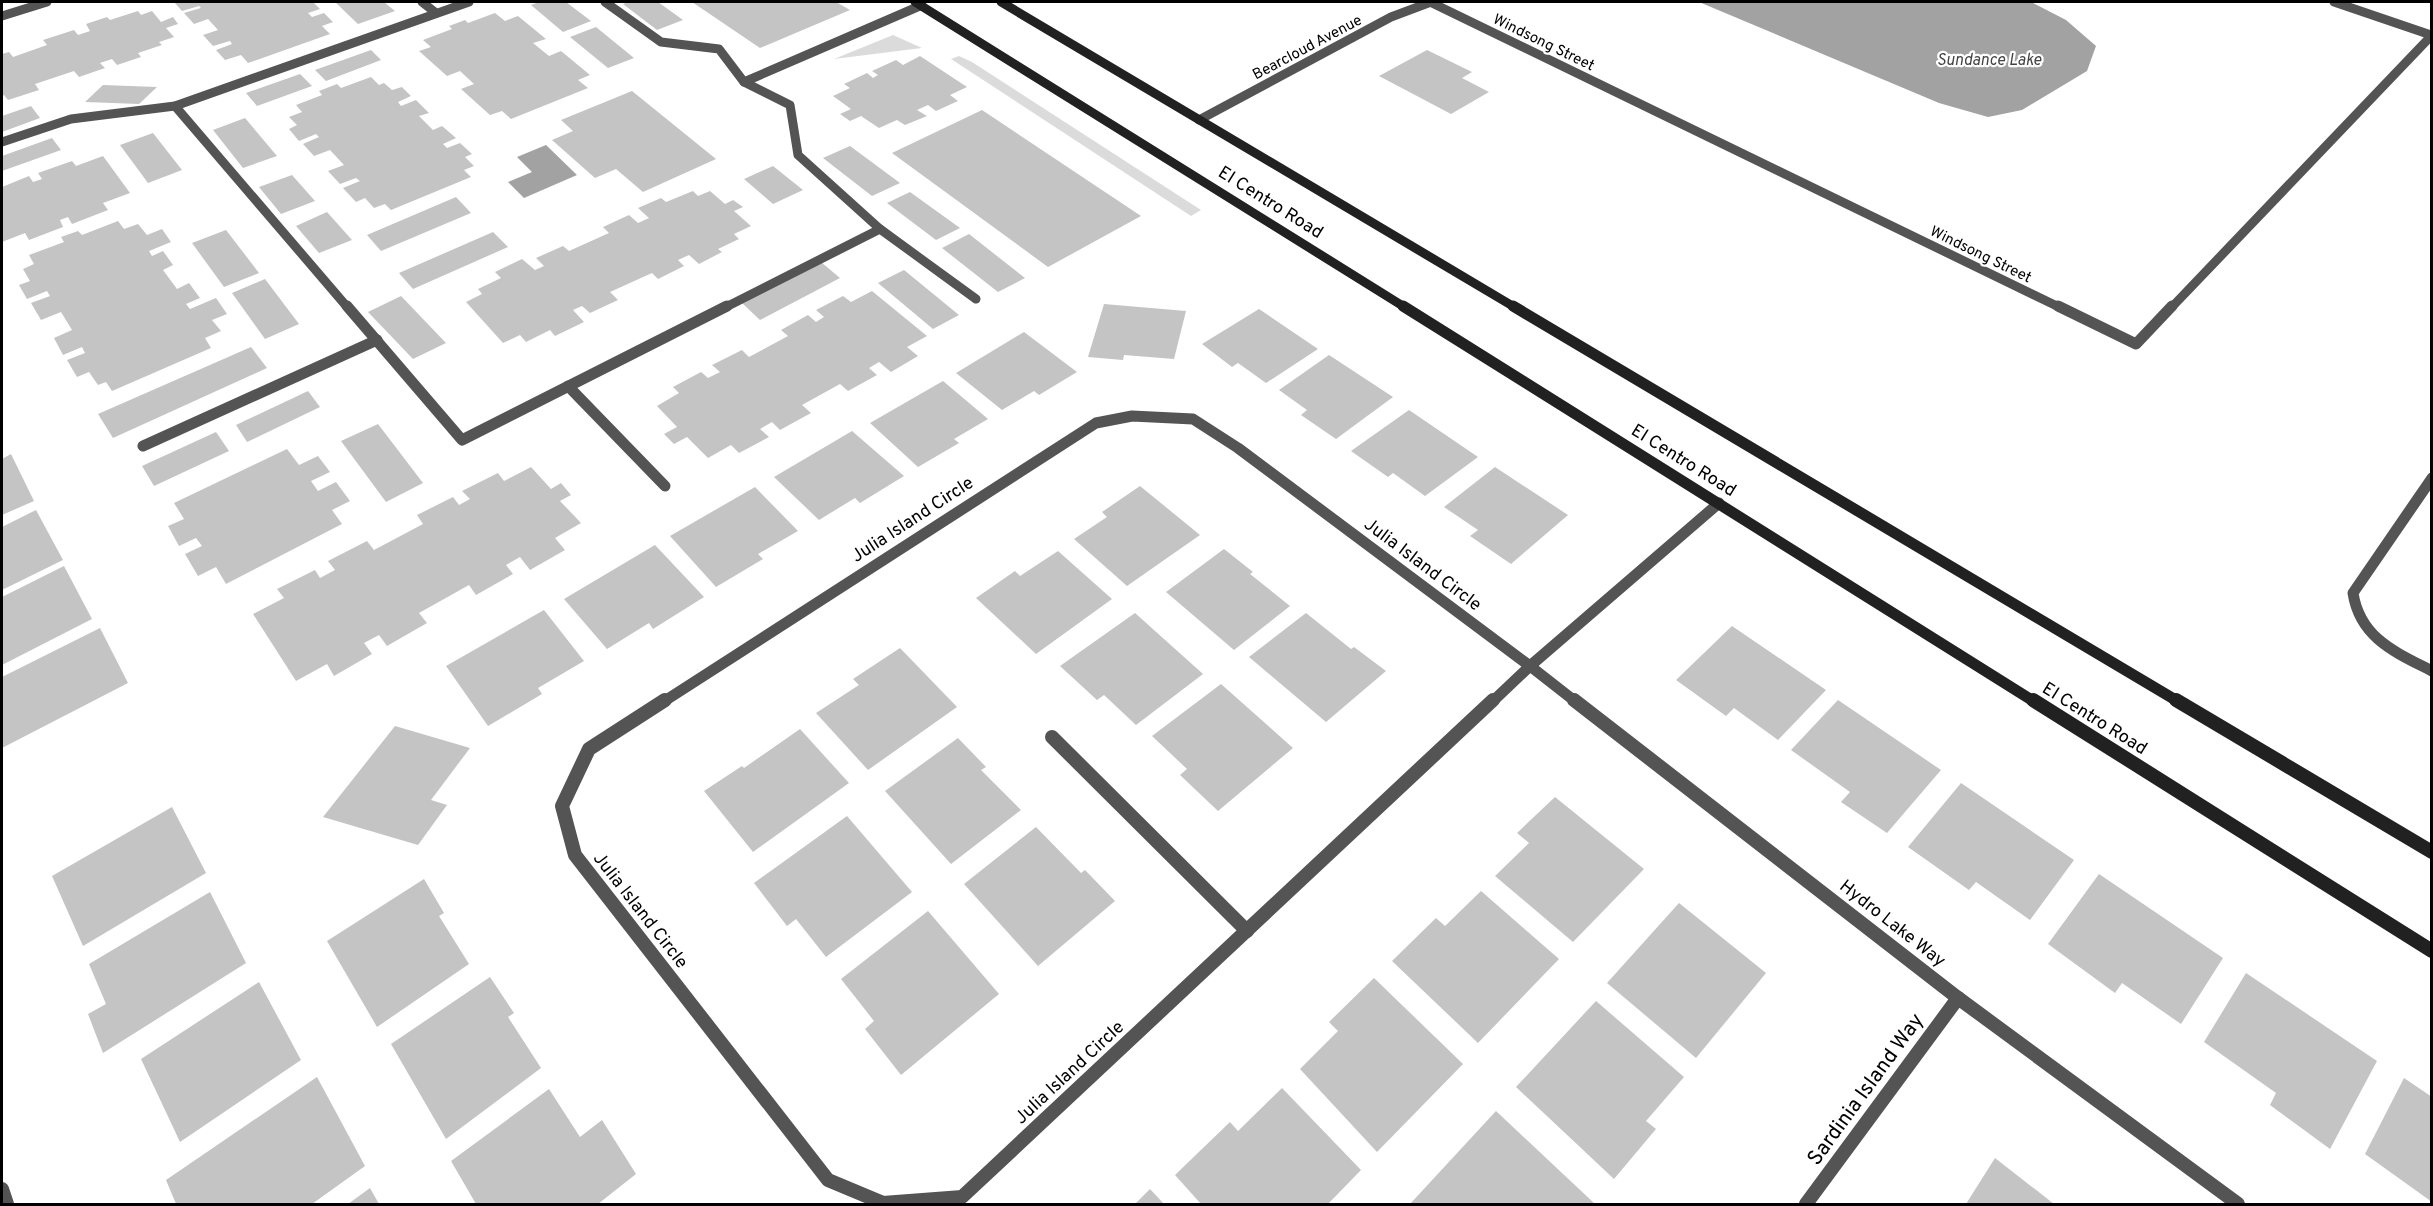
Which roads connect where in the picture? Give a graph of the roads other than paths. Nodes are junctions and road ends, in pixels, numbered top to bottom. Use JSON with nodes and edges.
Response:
{"nodes":[{"id":1,"x":46,"y":2,"type":"edge"},
{"id":2,"x":422,"y":2,"type":"edge"},
{"id":3,"x":469,"y":2,"type":"edge"},
{"id":4,"x":604,"y":2,"type":"edge"},
{"id":5,"x":1001,"y":2,"type":"edge"},
{"id":6,"x":1430,"y":2,"type":"edge"},
{"id":7,"x":2334,"y":2,"type":"edge"},
{"id":8,"x":918,"y":3,"type":"edge"},
{"id":9,"x":436,"y":13,"type":"junction"},
{"id":10,"x":2,"y":16,"type":"edge"},
{"id":11,"x":2431,"y":35,"type":"edge"},
{"id":12,"x":744,"y":82,"type":"junction"},
{"id":13,"x":175,"y":106,"type":"junction"},
{"id":14,"x":1199,"y":120,"type":"junction"},
{"id":15,"x":2,"y":142,"type":"edge"},
{"id":16,"x":880,"y":229,"type":"junction"},
{"id":17,"x":976,"y":299,"type":"dead end"},
{"id":18,"x":377,"y":340,"type":"junction"},
{"id":19,"x":568,"y":386,"type":"junction"},
{"id":20,"x":143,"y":446,"type":"dead end"},
{"id":21,"x":2432,"y":478,"type":"edge"},
{"id":22,"x":665,"y":486,"type":"dead end"},
{"id":23,"x":1719,"y":503,"type":"junction"},
{"id":24,"x":1530,"y":666,"type":"junction"},
{"id":25,"x":2432,"y":671,"type":"edge"},
{"id":26,"x":1052,"y":737,"type":"dead end"},
{"id":27,"x":2432,"y":852,"type":"edge"},
{"id":28,"x":1247,"y":931,"type":"junction"},
{"id":29,"x":2432,"y":951,"type":"edge"},
{"id":30,"x":1958,"y":998,"type":"junction"},
{"id":31,"x":2,"y":1189,"type":"edge"},
{"id":32,"x":7,"y":1204,"type":"edge"},
{"id":33,"x":1806,"y":1204,"type":"edge"},
{"id":34,"x":2238,"y":1204,"type":"edge"}],
"edges":[{"from":1,"to":10,"type":"street"},
{"from":2,"to":9,"type":"street"},
{"from":3,"to":9,"type":"street"},
{"from":4,"to":12,"type":"street"},
{"from":5,"to":14,"type":"main road","name":"El Centro Road"},
{"from":6,"to":11,"type":"street","name":"Windsong Street"},
{"from":6,"to":14,"type":"street","name":"Bearcloud Avenue"},
{"from":7,"to":11,"type":"street"},
{"from":8,"to":12,"type":"street"},
{"from":8,"to":23,"type":"main road","name":"El Centro Road"},
{"from":9,"to":13,"type":"street"},
{"from":12,"to":16,"type":"street"},
{"from":13,"to":15,"type":"street"},
{"from":13,"to":18,"type":"street"},
{"from":14,"to":27,"type":"main road","name":"El Centro Road"},
{"from":16,"to":17,"type":"street"},
{"from":16,"to":19,"type":"street"},
{"from":18,"to":19,"type":"street"},
{"from":18,"to":20,"type":"street"},
{"from":19,"to":22,"type":"street"},
{"from":21,"to":25,"type":"street"},
{"from":23,"to":24,"type":"street","name":"Julia Island Circle"},
{"from":23,"to":29,"type":"main road","name":"El Centro Road"},
{"from":24,"to":28,"type":"street","name":"Julia Island Circle"},
{"from":24,"to":28,"type":"street","name":"Julia Island Circle"},
{"from":24,"to":30,"type":"street","name":"Hydro Lake Way"},
{"from":26,"to":28,"type":"street"},
{"from":30,"to":33,"type":"street","name":"Sardinia Island Way"},
{"from":30,"to":34,"type":"street","name":"Hydro Lake Way"},
{"from":31,"to":32,"type":"street"}]}
